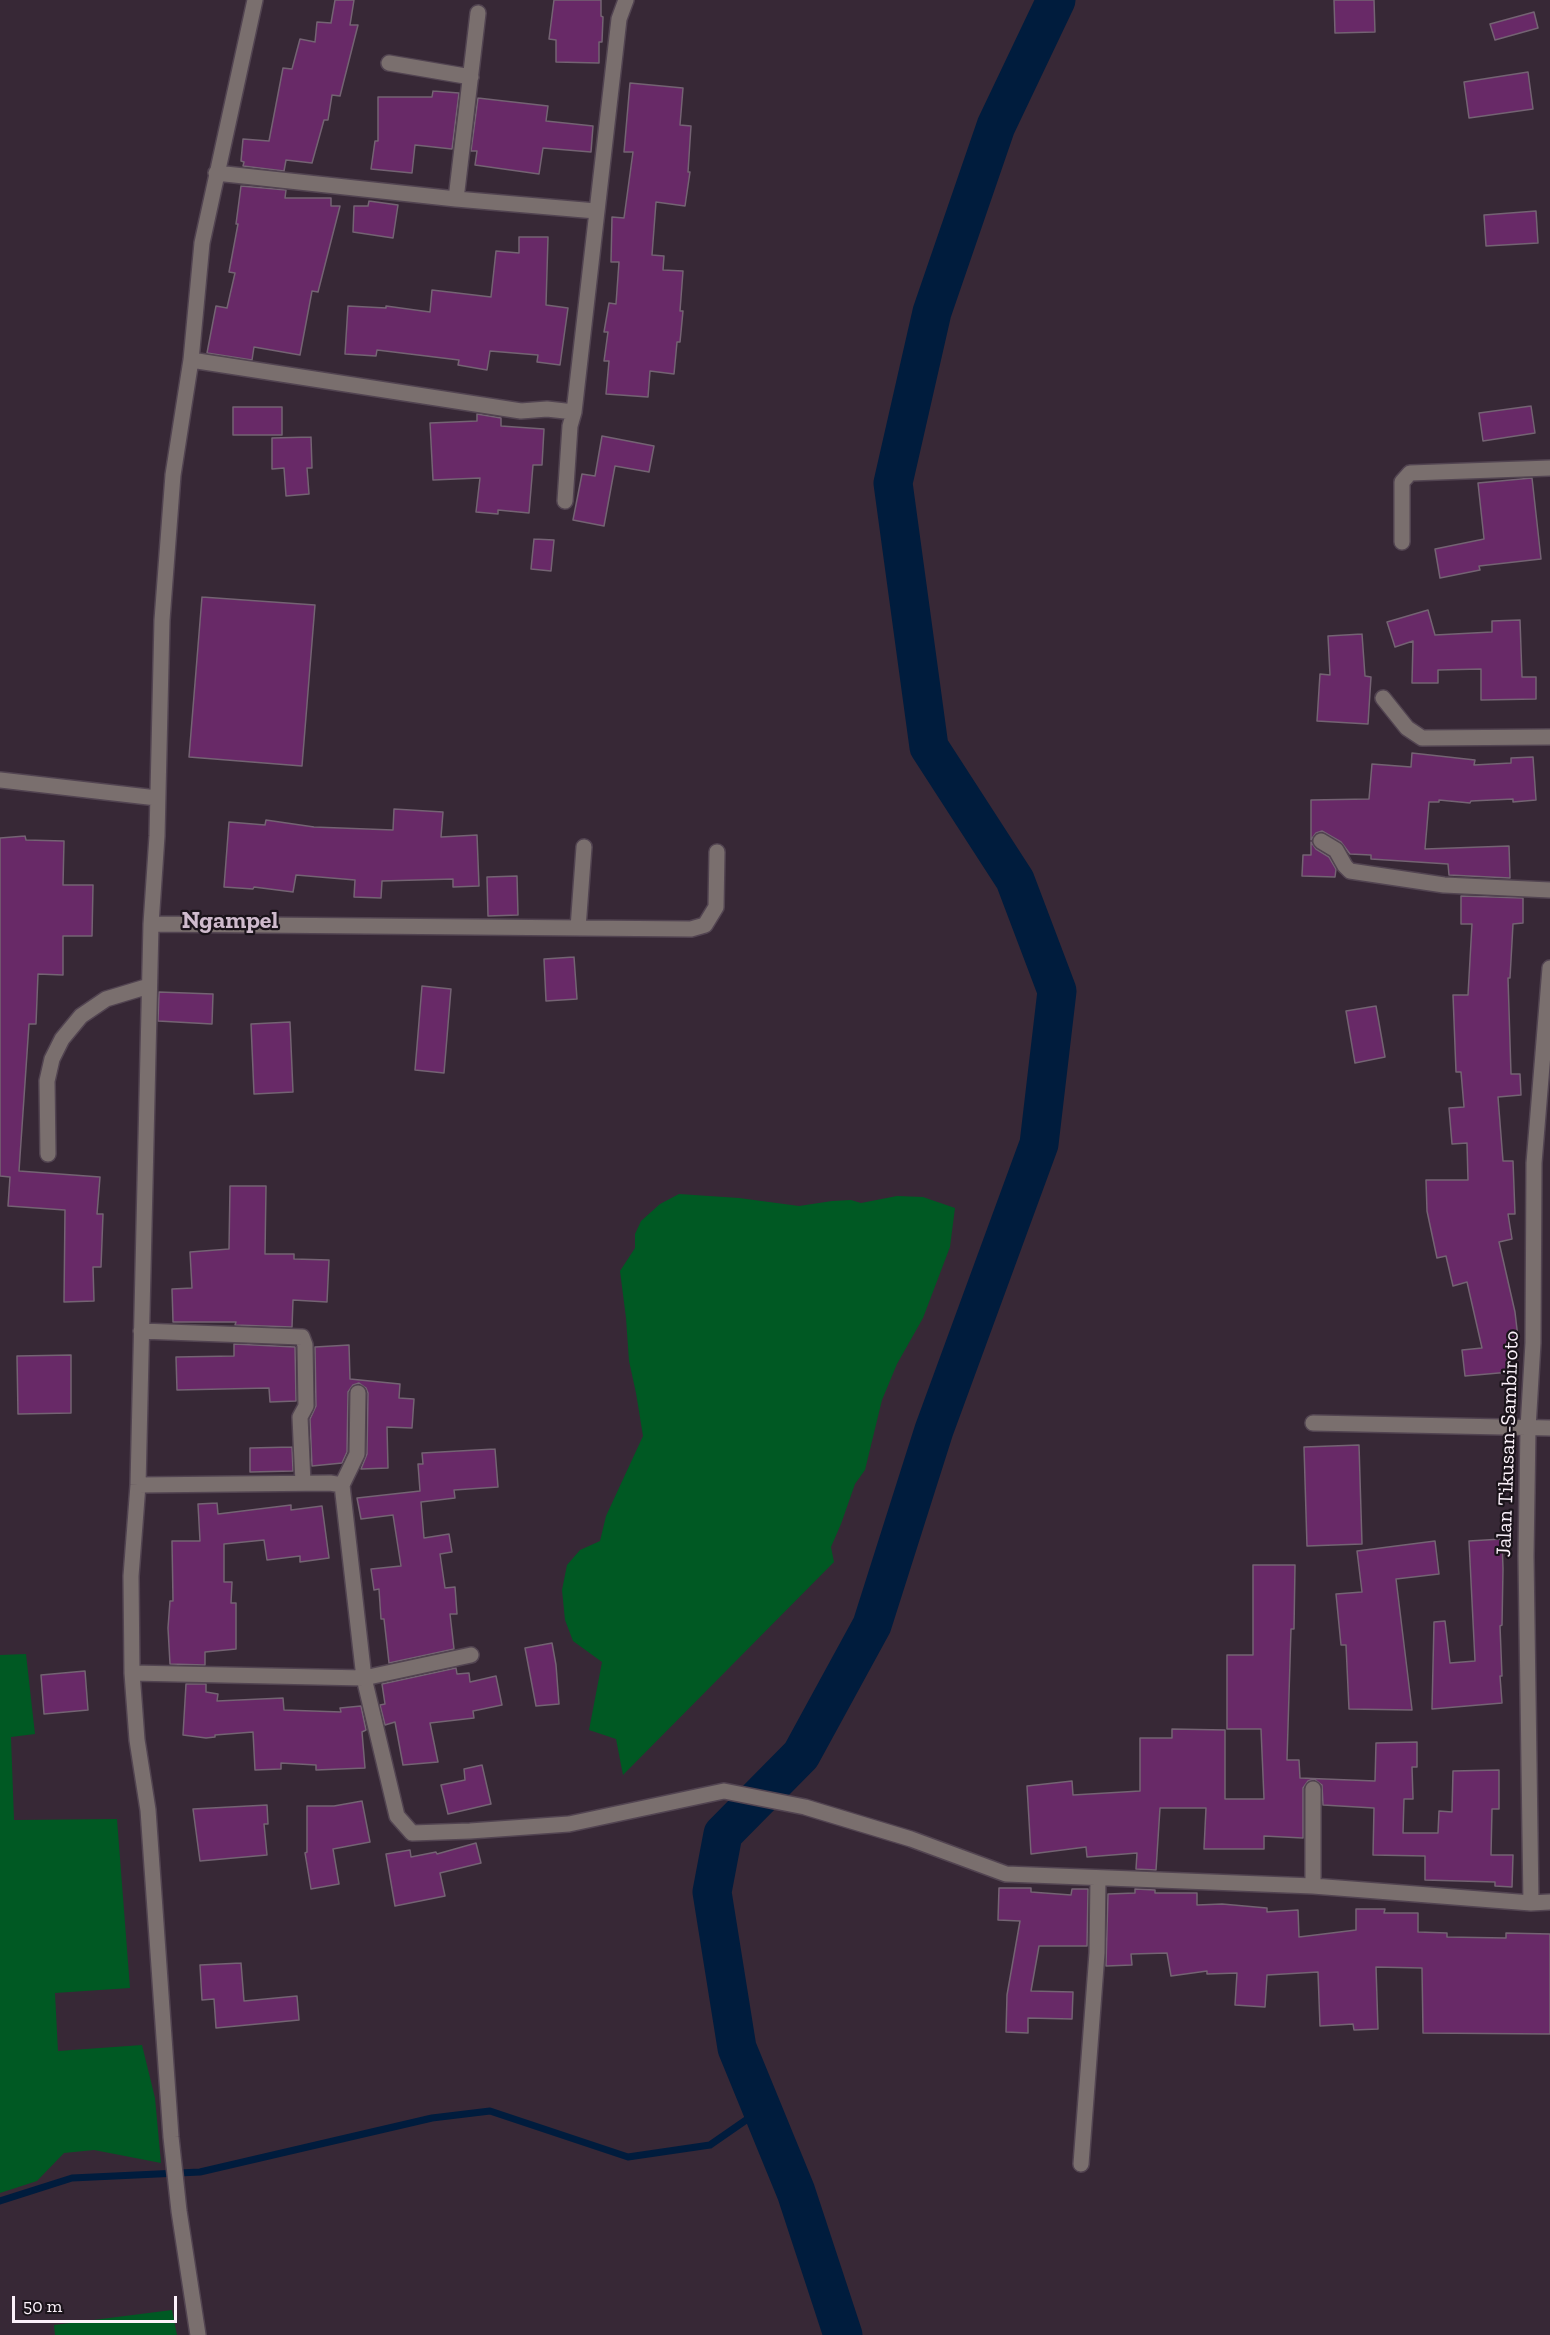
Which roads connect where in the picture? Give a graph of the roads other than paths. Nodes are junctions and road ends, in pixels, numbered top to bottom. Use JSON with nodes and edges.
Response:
{"nodes":[{"id":1,"x":255,"y":0,"type":"edge"},
{"id":2,"x":626,"y":0,"type":"edge"},
{"id":3,"x":478,"y":13,"type":"dead end"},
{"id":4,"x":389,"y":63,"type":"dead end"},
{"id":5,"x":471,"y":77,"type":"junction"},
{"id":6,"x":216,"y":173,"type":"junction"},
{"id":7,"x":456,"y":199,"type":"junction"},
{"id":8,"x":596,"y":212,"type":"junction"},
{"id":9,"x":191,"y":360,"type":"junction"},
{"id":10,"x":573,"y":412,"type":"junction"},
{"id":11,"x":1550,"y":468,"type":"edge"},
{"id":12,"x":565,"y":501,"type":"dead end"},
{"id":13,"x":1402,"y":542,"type":"dead end"},
{"id":14,"x":1383,"y":698,"type":"dead end"},
{"id":15,"x":1550,"y":737,"type":"edge"},
{"id":16,"x":0,"y":780,"type":"edge"},
{"id":17,"x":157,"y":798,"type":"junction"},
{"id":18,"x":1321,"y":841,"type":"dead end"},
{"id":19,"x":584,"y":847,"type":"dead end"},
{"id":20,"x":717,"y":852,"type":"dead end"},
{"id":21,"x":1550,"y":890,"type":"edge"},
{"id":22,"x":151,"y":924,"type":"junction"},
{"id":23,"x":578,"y":928,"type":"junction"},
{"id":24,"x":1550,"y":968,"type":"edge"},
{"id":25,"x":149,"y":986,"type":"junction"},
{"id":26,"x":48,"y":1154,"type":"dead end"},
{"id":27,"x":141,"y":1331,"type":"junction"},
{"id":28,"x":358,"y":1393,"type":"dead end"},
{"id":29,"x":1313,"y":1422,"type":"dead end"},
{"id":30,"x":1528,"y":1428,"type":"junction"},
{"id":31,"x":1550,"y":1428,"type":"edge"},
{"id":32,"x":303,"y":1483,"type":"junction"},
{"id":33,"x":138,"y":1485,"type":"junction"},
{"id":34,"x":342,"y":1485,"type":"junction"},
{"id":35,"x":471,"y":1655,"type":"dead end"},
{"id":36,"x":132,"y":1673,"type":"junction"},
{"id":37,"x":364,"y":1678,"type":"junction"},
{"id":38,"x":1313,"y":1789,"type":"dead end"},
{"id":39,"x":1098,"y":1878,"type":"junction"},
{"id":40,"x":1313,"y":1886,"type":"junction"},
{"id":41,"x":1550,"y":1902,"type":"edge"},
{"id":42,"x":1532,"y":1903,"type":"junction"},
{"id":43,"x":1082,"y":2164,"type":"dead end"},
{"id":44,"x":198,"y":2335,"type":"edge"}],
"edges":[{"from":1,"to":6,"type":"street"},
{"from":2,"to":8,"type":"street"},
{"from":3,"to":5,"type":"street"},
{"from":4,"to":5,"type":"street"},
{"from":5,"to":7,"type":"street"},
{"from":6,"to":7,"type":"street"},
{"from":6,"to":9,"type":"street"},
{"from":7,"to":8,"type":"street"},
{"from":8,"to":10,"type":"street"},
{"from":9,"to":10,"type":"street"},
{"from":9,"to":17,"type":"street"},
{"from":10,"to":12,"type":"street"},
{"from":11,"to":13,"type":"street"},
{"from":14,"to":15,"type":"street"},
{"from":16,"to":17,"type":"street"},
{"from":17,"to":22,"type":"street"},
{"from":18,"to":21,"type":"street"},
{"from":19,"to":23,"type":"street"},
{"from":20,"to":23,"type":"street"},
{"from":22,"to":23,"type":"street"},
{"from":22,"to":25,"type":"street"},
{"from":24,"to":30,"type":"street","name":"Jalan Tikusan-Sambiroto"},
{"from":25,"to":26,"type":"street"},
{"from":25,"to":27,"type":"street"},
{"from":27,"to":32,"type":"street"},
{"from":27,"to":33,"type":"street"},
{"from":28,"to":34,"type":"street"},
{"from":29,"to":30,"type":"street"},
{"from":30,"to":31,"type":"street"},
{"from":30,"to":42,"type":"street","name":"Jalan Tikusan-Sambiroto"},
{"from":32,"to":33,"type":"street"},
{"from":32,"to":34,"type":"street"},
{"from":33,"to":36,"type":"street"},
{"from":34,"to":37,"type":"street"},
{"from":35,"to":37,"type":"street"},
{"from":36,"to":37,"type":"street"},
{"from":36,"to":44,"type":"street"},
{"from":37,"to":39,"type":"street"},
{"from":38,"to":40,"type":"street"},
{"from":39,"to":40,"type":"street"},
{"from":39,"to":43,"type":"street"},
{"from":40,"to":42,"type":"street"},
{"from":41,"to":42,"type":"street"}]}
